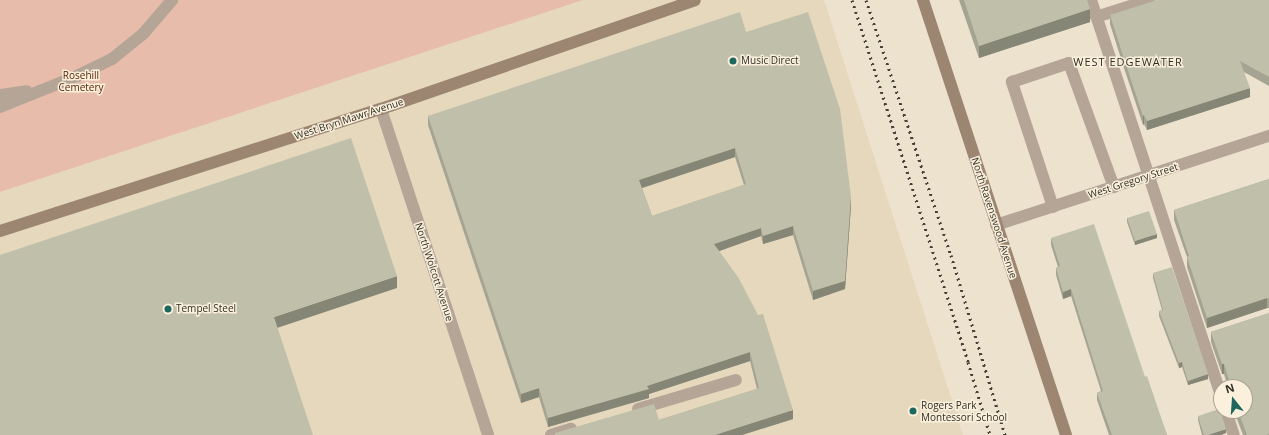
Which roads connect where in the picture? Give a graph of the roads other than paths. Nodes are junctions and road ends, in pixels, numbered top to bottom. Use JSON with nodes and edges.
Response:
{"nodes":[{"id":1,"x":172,"y":0,"type":"edge"},
{"id":2,"x":695,"y":0,"type":"edge"},
{"id":3,"x":923,"y":0,"type":"edge"},
{"id":4,"x":1091,"y":0,"type":"edge"},
{"id":5,"x":1149,"y":0,"type":"edge"},
{"id":6,"x":1096,"y":17,"type":"junction"},
{"id":7,"x":46,"y":88,"type":"junction"},
{"id":8,"x":0,"y":95,"type":"edge"},
{"id":9,"x":0,"y":107,"type":"edge"},
{"id":10,"x":381,"y":109,"type":"junction"},
{"id":11,"x":1269,"y":136,"type":"edge"},
{"id":12,"x":1149,"y":176,"type":"junction"},
{"id":13,"x":1114,"y":187,"type":"junction"},
{"id":14,"x":1053,"y":207,"type":"junction"},
{"id":15,"x":996,"y":225,"type":"junction"},
{"id":16,"x":0,"y":231,"type":"edge"},
{"id":17,"x":1217,"y":332,"type":"edge"},
{"id":18,"x":1202,"y":337,"type":"junction"},
{"id":19,"x":1216,"y":379,"type":"edge"},
{"id":20,"x":736,"y":380,"type":"dead end"},
{"id":21,"x":625,"y":413,"type":"edge"},
{"id":22,"x":1229,"y":419,"type":"edge"},
{"id":23,"x":580,"y":426,"type":"edge"},
{"id":24,"x":488,"y":435,"type":"edge"},
{"id":25,"x":551,"y":435,"type":"edge"},
{"id":26,"x":1066,"y":435,"type":"edge"},
{"id":27,"x":1234,"y":435,"type":"edge"}],
"edges":[{"from":1,"to":7,"type":"street"},
{"from":2,"to":10,"type":"street","name":"West Bryn Mawr Avenue"},
{"from":3,"to":15,"type":"street","name":"North Ravenswood Avenue"},
{"from":4,"to":6,"type":"street"},
{"from":5,"to":6,"type":"street"},
{"from":6,"to":12,"type":"street"},
{"from":7,"to":8,"type":"street"},
{"from":7,"to":9,"type":"street"},
{"from":10,"to":16,"type":"street","name":"West Bryn Mawr Avenue"},
{"from":10,"to":24,"type":"street","name":"North Wolcott Avenue"},
{"from":11,"to":12,"type":"street","name":"West Gregory Street"},
{"from":12,"to":13,"type":"street","name":"West Gregory Street"},
{"from":12,"to":18,"type":"street"},
{"from":13,"to":14,"type":"street","name":"West Gregory Street"},
{"from":13,"to":14,"type":"street"},
{"from":14,"to":15,"type":"street","name":"West Gregory Street"},
{"from":15,"to":26,"type":"street","name":"North Ravenswood Avenue"},
{"from":17,"to":18,"type":"street"},
{"from":18,"to":19,"type":"street"},
{"from":20,"to":21,"type":"street"},
{"from":22,"to":27,"type":"street"},
{"from":23,"to":25,"type":"street"}]}
